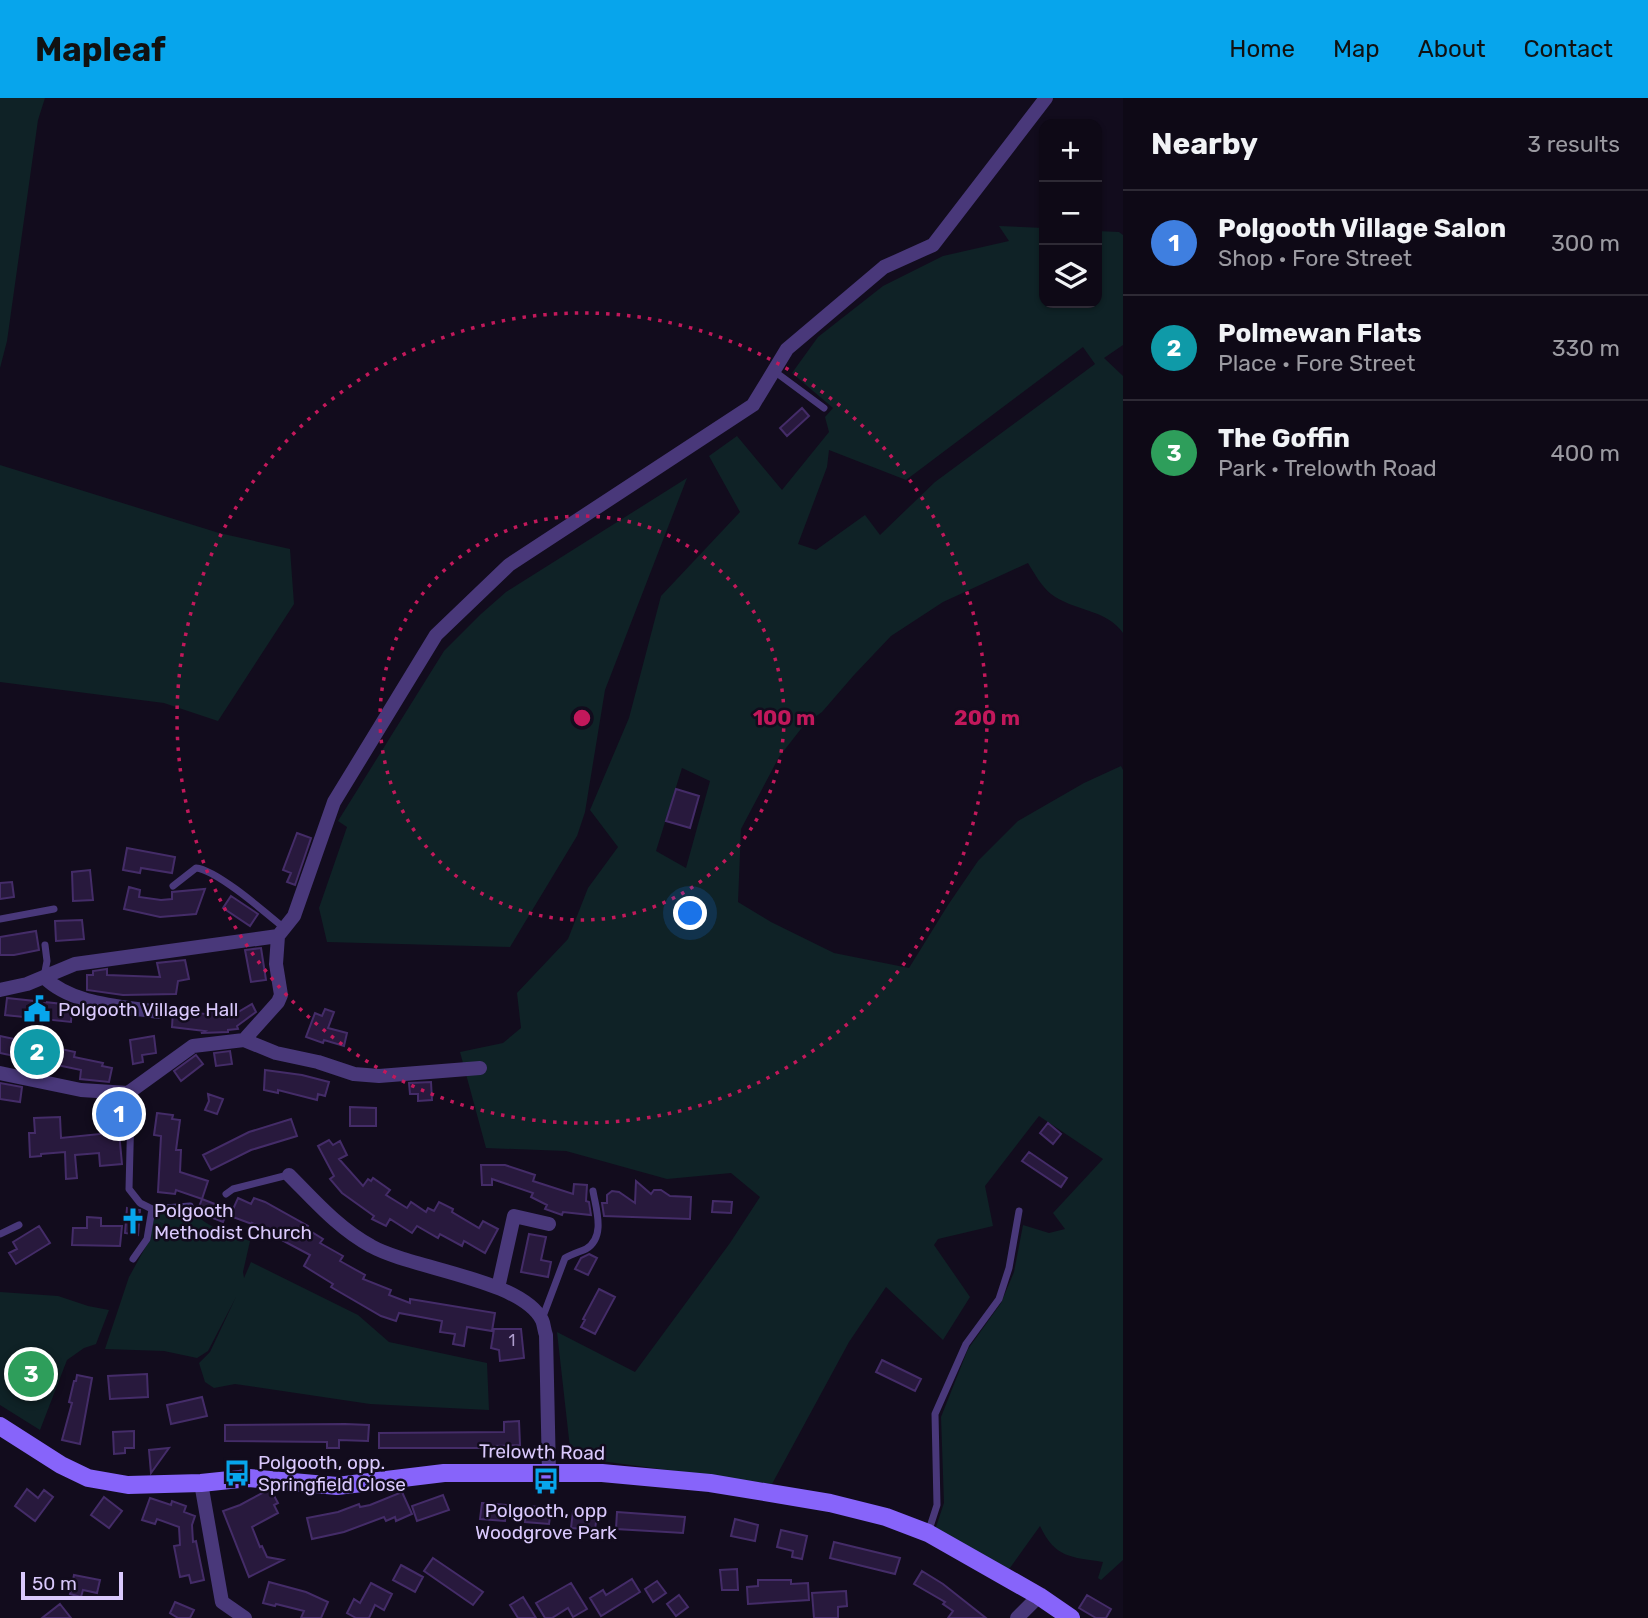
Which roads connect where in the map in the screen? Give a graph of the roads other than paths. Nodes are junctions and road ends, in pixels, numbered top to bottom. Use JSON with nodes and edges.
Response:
{"nodes":[{"id":1,"x":1046,"y":98,"type":"edge"},
{"id":2,"x":774,"y":370,"type":"junction"},
{"id":3,"x":824,"y":408,"type":"dead end"},
{"id":4,"x":173,"y":886,"type":"dead end"},
{"id":5,"x":54,"y":909,"type":"dead end"},
{"id":6,"x":0,"y":919,"type":"edge"},
{"id":7,"x":281,"y":932,"type":"junction"},
{"id":8,"x":45,"y":945,"type":"dead end"},
{"id":9,"x":44,"y":977,"type":"junction"},
{"id":10,"x":0,"y":990,"type":"edge"},
{"id":11,"x":158,"y":1012,"type":"dead end"},
{"id":12,"x":244,"y":1040,"type":"junction"},
{"id":13,"x":480,"y":1068,"type":"dead end"},
{"id":14,"x":0,"y":1073,"type":"edge"},
{"id":15,"x":128,"y":1093,"type":"junction"},
{"id":16,"x":289,"y":1175,"type":"joint"},
{"id":17,"x":593,"y":1191,"type":"dead end"},
{"id":18,"x":226,"y":1194,"type":"dead end"},
{"id":19,"x":190,"y":1206,"type":"dead end"},
{"id":20,"x":152,"y":1209,"type":"junction"},
{"id":21,"x":1019,"y":1211,"type":"dead end"},
{"id":22,"x":549,"y":1224,"type":"dead end"},
{"id":23,"x":19,"y":1225,"type":"dead end"},
{"id":24,"x":0,"y":1234,"type":"edge"},
{"id":25,"x":133,"y":1259,"type":"dead end"},
{"id":26,"x":498,"y":1288,"type":"junction"},
{"id":27,"x":541,"y":1320,"type":"junction"},
{"id":28,"x":0,"y":1426,"type":"edge"},
{"id":29,"x":549,"y":1473,"type":"junction"},
{"id":30,"x":201,"y":1483,"type":"junction"},
{"id":31,"x":928,"y":1533,"type":"junction"},
{"id":32,"x":1039,"y":1596,"type":"junction"},
{"id":33,"x":244,"y":1618,"type":"edge"},
{"id":34,"x":1017,"y":1618,"type":"edge"},
{"id":35,"x":1071,"y":1618,"type":"edge"}],
"edges":[{"from":1,"to":2,"type":"street"},
{"from":2,"to":3,"type":"lane"},
{"from":2,"to":7,"type":"street"},
{"from":4,"to":7,"type":"lane"},
{"from":5,"to":6,"type":"lane"},
{"from":7,"to":9,"type":"street"},
{"from":7,"to":12,"type":"street"},
{"from":8,"to":9,"type":"lane"},
{"from":9,"to":10,"type":"street"},
{"from":9,"to":11,"type":"street"},
{"from":12,"to":13,"type":"street"},
{"from":12,"to":15,"type":"street"},
{"from":14,"to":15,"type":"street"},
{"from":15,"to":20,"type":"lane"},
{"from":16,"to":18,"type":"lane"},
{"from":16,"to":26,"type":"street"},
{"from":17,"to":27,"type":"lane"},
{"from":19,"to":20,"type":"lane"},
{"from":20,"to":25,"type":"lane"},
{"from":21,"to":31,"type":"lane"},
{"from":22,"to":26,"type":"street"},
{"from":23,"to":24,"type":"lane"},
{"from":26,"to":27,"type":"street"},
{"from":27,"to":29,"type":"street"},
{"from":28,"to":30,"type":"street","name":"Trelowth Road"},
{"from":29,"to":30,"type":"street","name":"Trelowth Road"},
{"from":29,"to":31,"type":"street","name":"Trelowth Road"},
{"from":30,"to":33,"type":"street"},
{"from":31,"to":32,"type":"street","name":"Trelowth Road"},
{"from":32,"to":34,"type":"street"},
{"from":32,"to":35,"type":"street","name":"Trelowth Road"}]}
